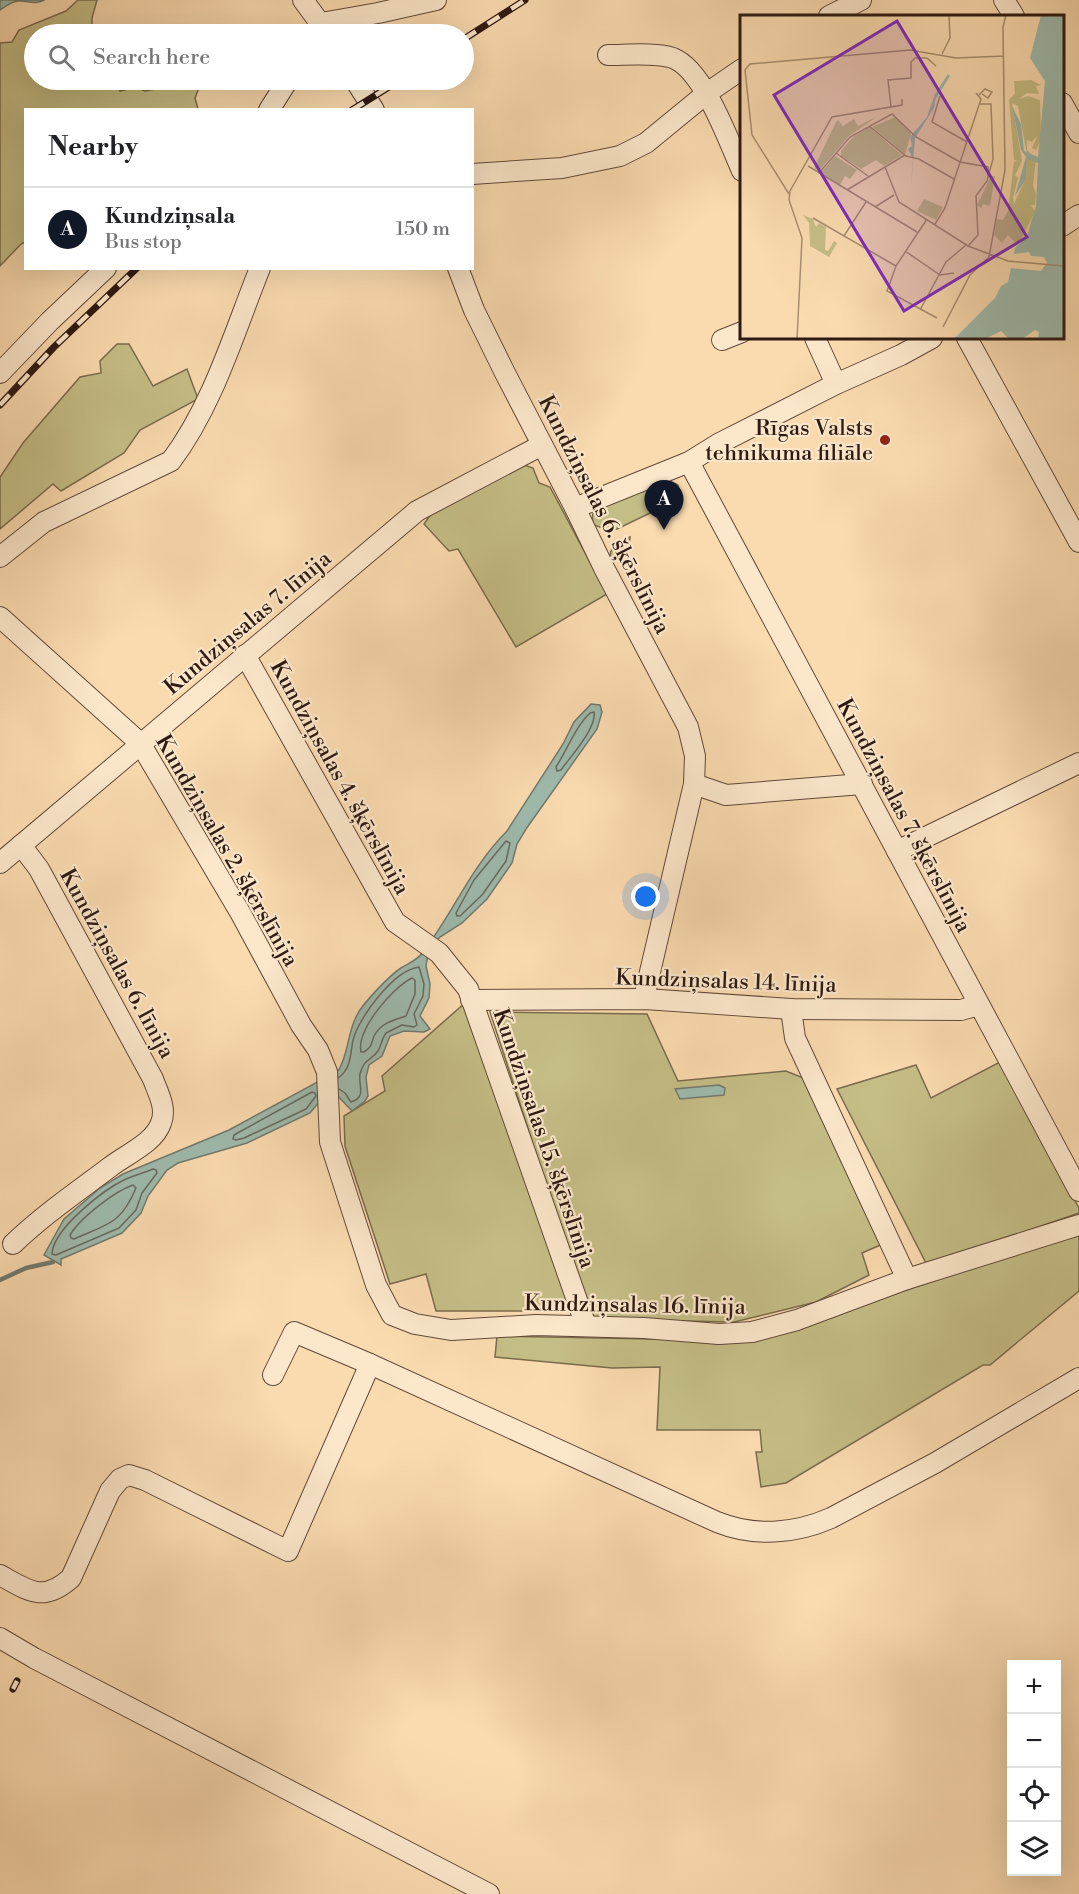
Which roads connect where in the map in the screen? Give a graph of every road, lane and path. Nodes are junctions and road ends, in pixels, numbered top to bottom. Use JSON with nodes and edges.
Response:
{"nodes":[{"id":1,"x":303,"y":0,"type":"edge"},
{"id":2,"x":436,"y":0,"type":"edge"},
{"id":3,"x":861,"y":0,"type":"edge"},
{"id":4,"x":1004,"y":0,"type":"edge"},
{"id":5,"x":832,"y":15,"type":"edge"},
{"id":6,"x":1013,"y":15,"type":"edge"},
{"id":7,"x":317,"y":24,"type":"edge"},
{"id":8,"x":343,"y":24,"type":"edge"},
{"id":9,"x":608,"y":55,"type":"dead end"},
{"id":10,"x":740,"y":70,"type":"edge"},
{"id":11,"x":282,"y":90,"type":"edge"},
{"id":12,"x":361,"y":90,"type":"edge"},
{"id":13,"x":707,"y":93,"type":"junction"},
{"id":14,"x":1064,"y":106,"type":"edge"},
{"id":15,"x":270,"y":108,"type":"edge"},
{"id":16,"x":373,"y":108,"type":"edge"},
{"id":17,"x":1079,"y":133,"type":"edge"},
{"id":18,"x":740,"y":169,"type":"edge"},
{"id":19,"x":474,"y":174,"type":"edge"},
{"id":20,"x":1079,"y":215,"type":"edge"},
{"id":21,"x":1064,"y":225,"type":"edge"},
{"id":22,"x":104,"y":270,"type":"edge"},
{"id":23,"x":259,"y":270,"type":"edge"},
{"id":24,"x":459,"y":270,"type":"edge"},
{"id":25,"x":740,"y":332,"type":"edge"},
{"id":26,"x":815,"y":339,"type":"edge"},
{"id":27,"x":930,"y":339,"type":"edge"},
{"id":28,"x":968,"y":339,"type":"edge"},
{"id":29,"x":722,"y":340,"type":"dead end"},
{"id":30,"x":0,"y":373,"type":"edge"},
{"id":31,"x":836,"y":384,"type":"junction"},
{"id":32,"x":542,"y":445,"type":"junction"},
{"id":33,"x":689,"y":462,"type":"junction"},
{"id":34,"x":576,"y":508,"type":"junction"},
{"id":35,"x":1079,"y":542,"type":"edge"},
{"id":36,"x":7,"y":551,"type":"edge"},
{"id":37,"x":0,"y":568,"type":"edge"},
{"id":38,"x":0,"y":617,"type":"edge"},
{"id":39,"x":245,"y":655,"type":"junction"},
{"id":40,"x":140,"y":743,"type":"junction"},
{"id":41,"x":1079,"y":763,"type":"edge"},
{"id":42,"x":694,"y":784,"type":"junction"},
{"id":43,"x":862,"y":784,"type":"junction"},
{"id":44,"x":21,"y":845,"type":"junction"},
{"id":45,"x":897,"y":851,"type":"junction"},
{"id":46,"x":0,"y":863,"type":"edge"},
{"id":47,"x":395,"y":922,"type":"joint"},
{"id":48,"x":645,"y":999,"type":"junction"},
{"id":49,"x":471,"y":1000,"type":"junction"},
{"id":50,"x":979,"y":1005,"type":"junction"},
{"id":51,"x":791,"y":1009,"type":"junction"},
{"id":52,"x":1079,"y":1191,"type":"edge"},
{"id":53,"x":1079,"y":1224,"type":"edge"},
{"id":54,"x":13,"y":1244,"type":"dead end"},
{"id":55,"x":907,"y":1280,"type":"junction"},
{"id":56,"x":392,"y":1315,"type":"joint"},
{"id":57,"x":586,"y":1326,"type":"junction"},
{"id":58,"x":370,"y":1364,"type":"junction"},
{"id":59,"x":273,"y":1375,"type":"dead end"},
{"id":60,"x":1079,"y":1378,"type":"edge"},
{"id":61,"x":0,"y":1575,"type":"edge"},
{"id":62,"x":0,"y":1638,"type":"edge"},
{"id":63,"x":489,"y":1894,"type":"edge"}],
"edges":[{"from":1,"to":7,"type":"street"},
{"from":2,"to":8,"type":"street"},
{"from":3,"to":5,"type":"street"},
{"from":4,"to":6,"type":"street"},
{"from":9,"to":13,"type":"street"},
{"from":10,"to":13,"type":"street"},
{"from":11,"to":15,"type":"street"},
{"from":12,"to":16,"type":"street"},
{"from":13,"to":18,"type":"street"},
{"from":13,"to":19,"type":"street"},
{"from":14,"to":17,"type":"street"},
{"from":20,"to":21,"type":"street"},
{"from":22,"to":30,"type":"street"},
{"from":23,"to":36,"type":"street"},
{"from":24,"to":32,"type":"street","name":"Kundziņsalas 6. šķērslīnija"},
{"from":25,"to":29,"type":"street"},
{"from":26,"to":31,"type":"street"},
{"from":27,"to":31,"type":"street"},
{"from":28,"to":35,"type":"street"},
{"from":31,"to":33,"type":"street"},
{"from":32,"to":34,"type":"street","name":"Kundziņsalas 6. šķērslīnija"},
{"from":32,"to":39,"type":"street","name":"Kundziņsalas 7. līnija"},
{"from":33,"to":34,"type":"street"},
{"from":33,"to":43,"type":"street","name":"Kundziņsalas 7. šķērslīnija"},
{"from":34,"to":42,"type":"street","name":"Kundziņsalas 6. šķērslīnija"},
{"from":36,"to":37,"type":"street"},
{"from":38,"to":40,"type":"street","name":"Kundziņsalas 2. šķērslīnija"},
{"from":39,"to":40,"type":"street","name":"Kundziņsalas 7. līnija"},
{"from":39,"to":47,"type":"street","name":"Kundziņsalas 4. šķērslīnija"},
{"from":40,"to":44,"type":"street","name":"Kundziņsalas 7. līnija"},
{"from":40,"to":56,"type":"street","name":"Kundziņsalas 2. šķērslīnija"},
{"from":41,"to":45,"type":"street"},
{"from":42,"to":43,"type":"street"},
{"from":42,"to":48,"type":"street","name":"Kundziņsalas 6. šķērslīnija"},
{"from":43,"to":45,"type":"street","name":"Kundziņsalas 7. šķērslīnija"},
{"from":44,"to":46,"type":"street","name":"Kundziņsalas 7. līnija"},
{"from":44,"to":54,"type":"street","name":"Kundziņsalas 6. līnija"},
{"from":45,"to":50,"type":"street","name":"Kundziņsalas 7. šķērslīnija"},
{"from":47,"to":49,"type":"street","name":"Kundziņsalas 15. šķērslīnija"},
{"from":48,"to":49,"type":"street","name":"Kundziņsalas 14. līnija"},
{"from":48,"to":51,"type":"street","name":"Kundziņsalas 14. līnija"},
{"from":49,"to":57,"type":"street","name":"Kundziņsalas 15. šķērslīnija"},
{"from":50,"to":51,"type":"street","name":"Kundziņsalas 14. līnija"},
{"from":50,"to":52,"type":"street","name":"Kundziņsalas 7. šķērslīnija"},
{"from":51,"to":55,"type":"street"},
{"from":53,"to":55,"type":"street","name":"Kundziņsalas 16. līnija"},
{"from":55,"to":57,"type":"street","name":"Kundziņsalas 16. līnija"},
{"from":56,"to":57,"type":"street","name":"Kundziņsalas 16. līnija"},
{"from":58,"to":59,"type":"street"},
{"from":58,"to":60,"type":"street"},
{"from":58,"to":61,"type":"street"},
{"from":62,"to":63,"type":"street"}]}
